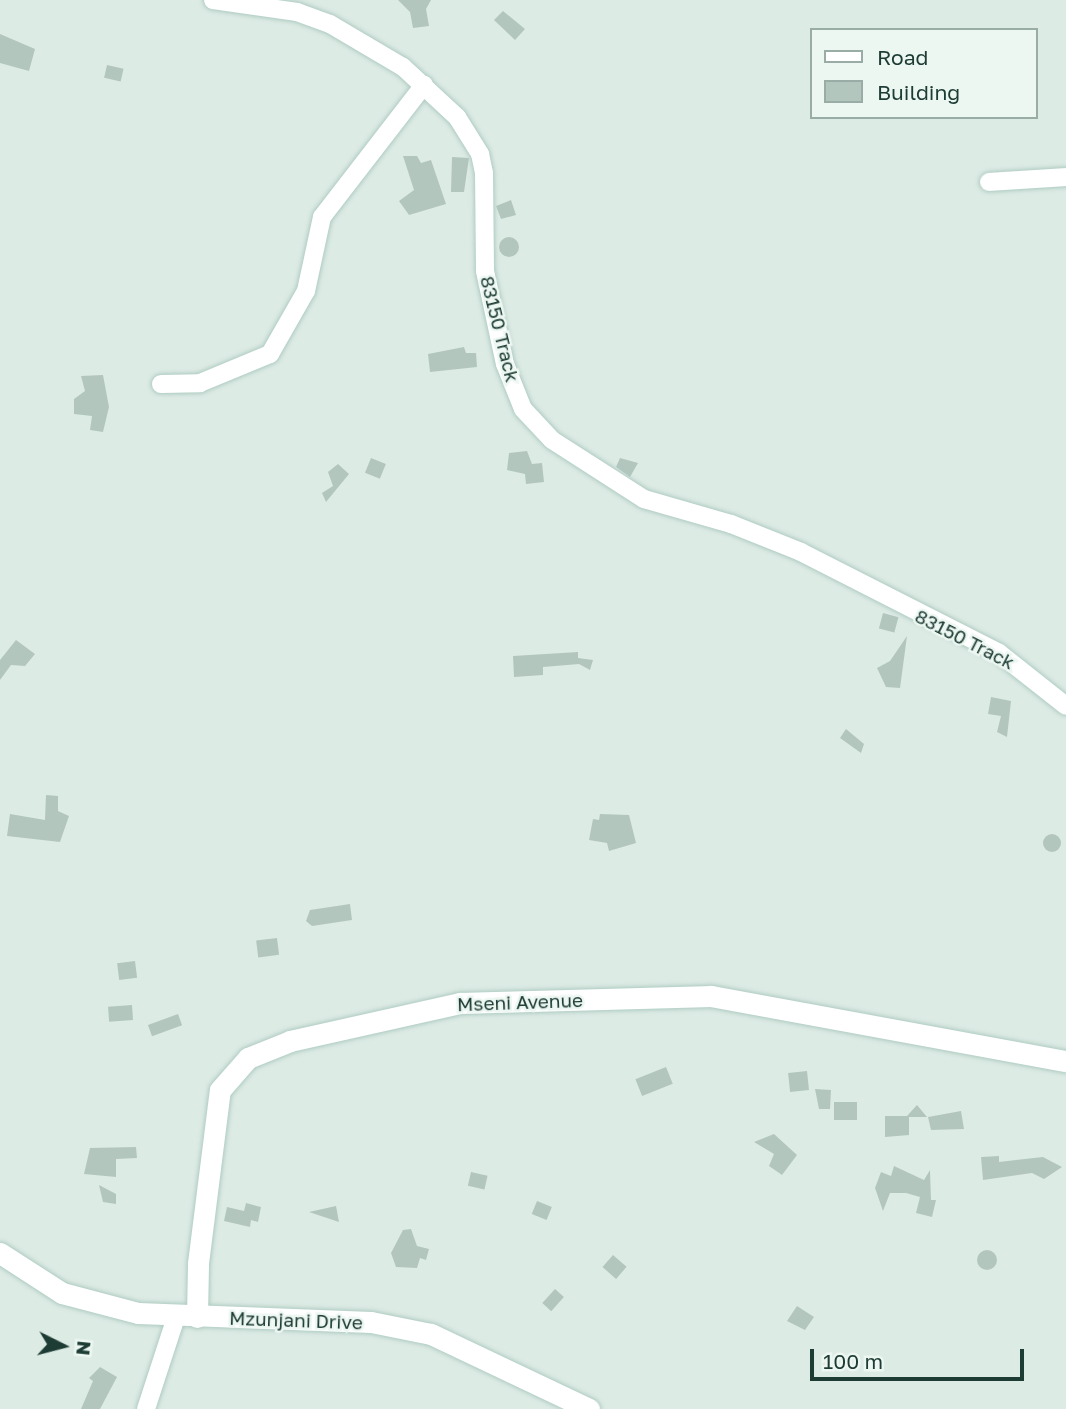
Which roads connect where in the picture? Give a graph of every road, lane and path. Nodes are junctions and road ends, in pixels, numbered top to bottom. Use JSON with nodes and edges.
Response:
{"nodes":[{"id":1,"x":213,"y":0,"type":"edge"},
{"id":2,"x":424,"y":85,"type":"junction"},
{"id":3,"x":1066,"y":177,"type":"edge"},
{"id":4,"x":989,"y":182,"type":"dead end"},
{"id":5,"x":161,"y":384,"type":"dead end"},
{"id":6,"x":1066,"y":706,"type":"edge"},
{"id":7,"x":1066,"y":1061,"type":"edge"},
{"id":8,"x":0,"y":1253,"type":"edge"},
{"id":9,"x":187,"y":1317,"type":"junction"},
{"id":10,"x":146,"y":1409,"type":"edge"},
{"id":11,"x":589,"y":1409,"type":"edge"}],
"edges":[{"from":1,"to":2,"type":"street","name":"83150 Track"},
{"from":2,"to":5,"type":"street"},
{"from":2,"to":6,"type":"street","name":"83150 Track"},
{"from":3,"to":4,"type":"street"},
{"from":7,"to":9,"type":"street","name":"Mseni Avenue"},
{"from":8,"to":9,"type":"street","name":"Mzunjani Drive"},
{"from":9,"to":10,"type":"street"},
{"from":9,"to":11,"type":"street","name":"Mzunjani Drive"}]}
